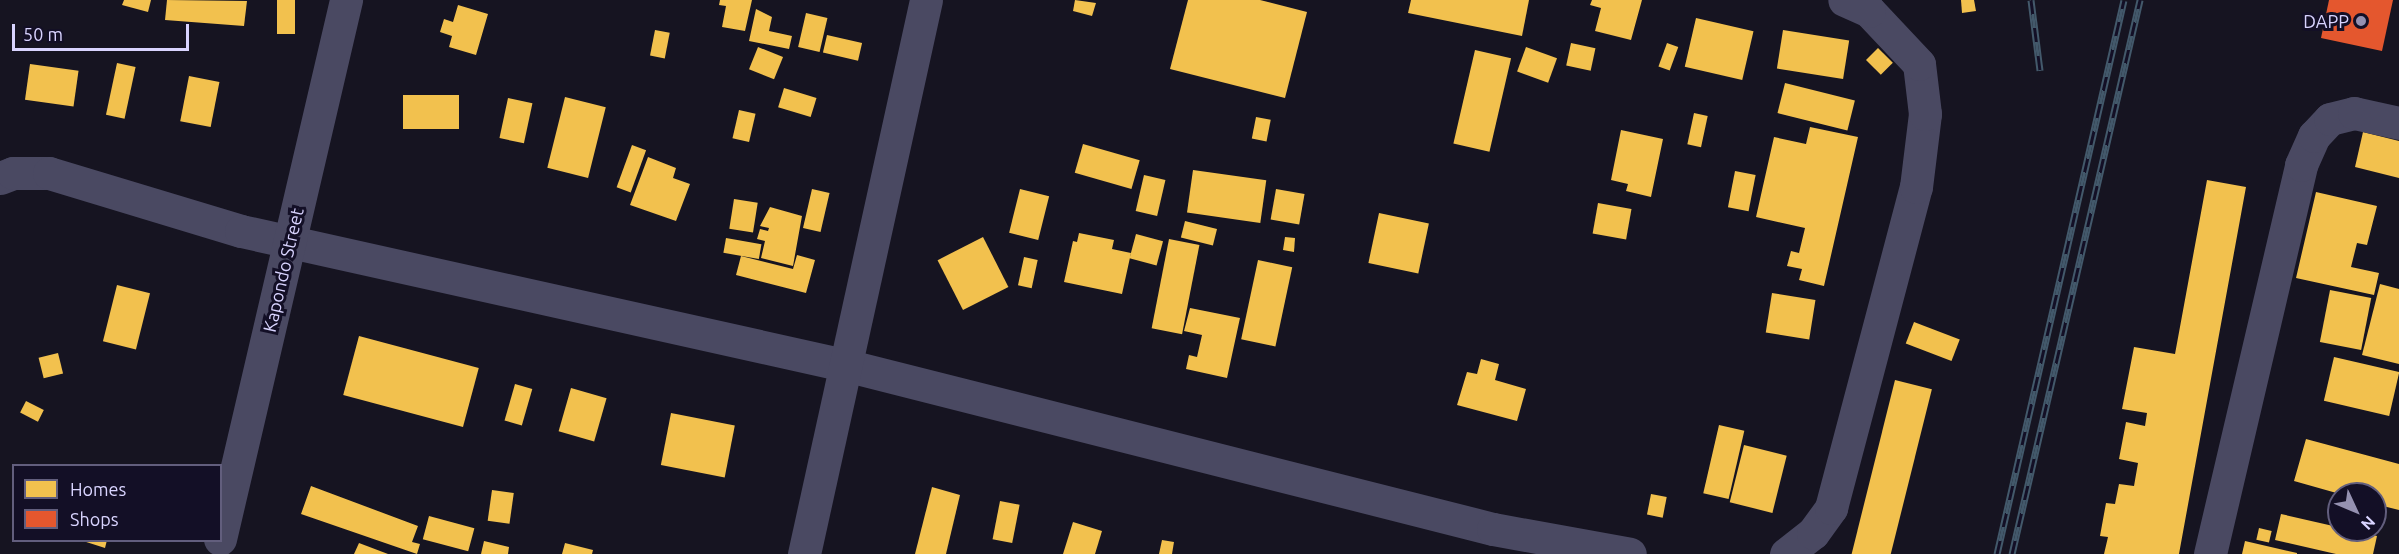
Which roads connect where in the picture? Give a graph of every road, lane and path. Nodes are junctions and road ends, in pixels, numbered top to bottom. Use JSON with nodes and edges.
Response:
{"nodes":[{"id":1,"x":346,"y":0,"type":"edge"},
{"id":2,"x":926,"y":0,"type":"edge"},
{"id":3,"x":1844,"y":0,"type":"edge"},
{"id":4,"x":2399,"y":123,"type":"edge"},
{"id":5,"x":0,"y":178,"type":"edge"},
{"id":6,"x":289,"y":242,"type":"junction"},
{"id":7,"x":849,"y":366,"type":"junction"},
{"id":8,"x":222,"y":531,"type":"edge"},
{"id":9,"x":1490,"y":542,"type":"edge"},
{"id":10,"x":804,"y":554,"type":"edge"},
{"id":11,"x":1629,"y":554,"type":"edge"},
{"id":12,"x":1786,"y":554,"type":"edge"},
{"id":13,"x":2210,"y":554,"type":"edge"}],
"edges":[{"from":1,"to":6,"type":"street","name":"Kapondo Street"},
{"from":2,"to":7,"type":"street"},
{"from":3,"to":12,"type":"street"},
{"from":4,"to":13,"type":"street"},
{"from":5,"to":6,"type":"street"},
{"from":6,"to":7,"type":"street"},
{"from":6,"to":8,"type":"street","name":"Kapondo Street"},
{"from":7,"to":9,"type":"street"},
{"from":7,"to":10,"type":"street"},
{"from":9,"to":11,"type":"street"}]}
